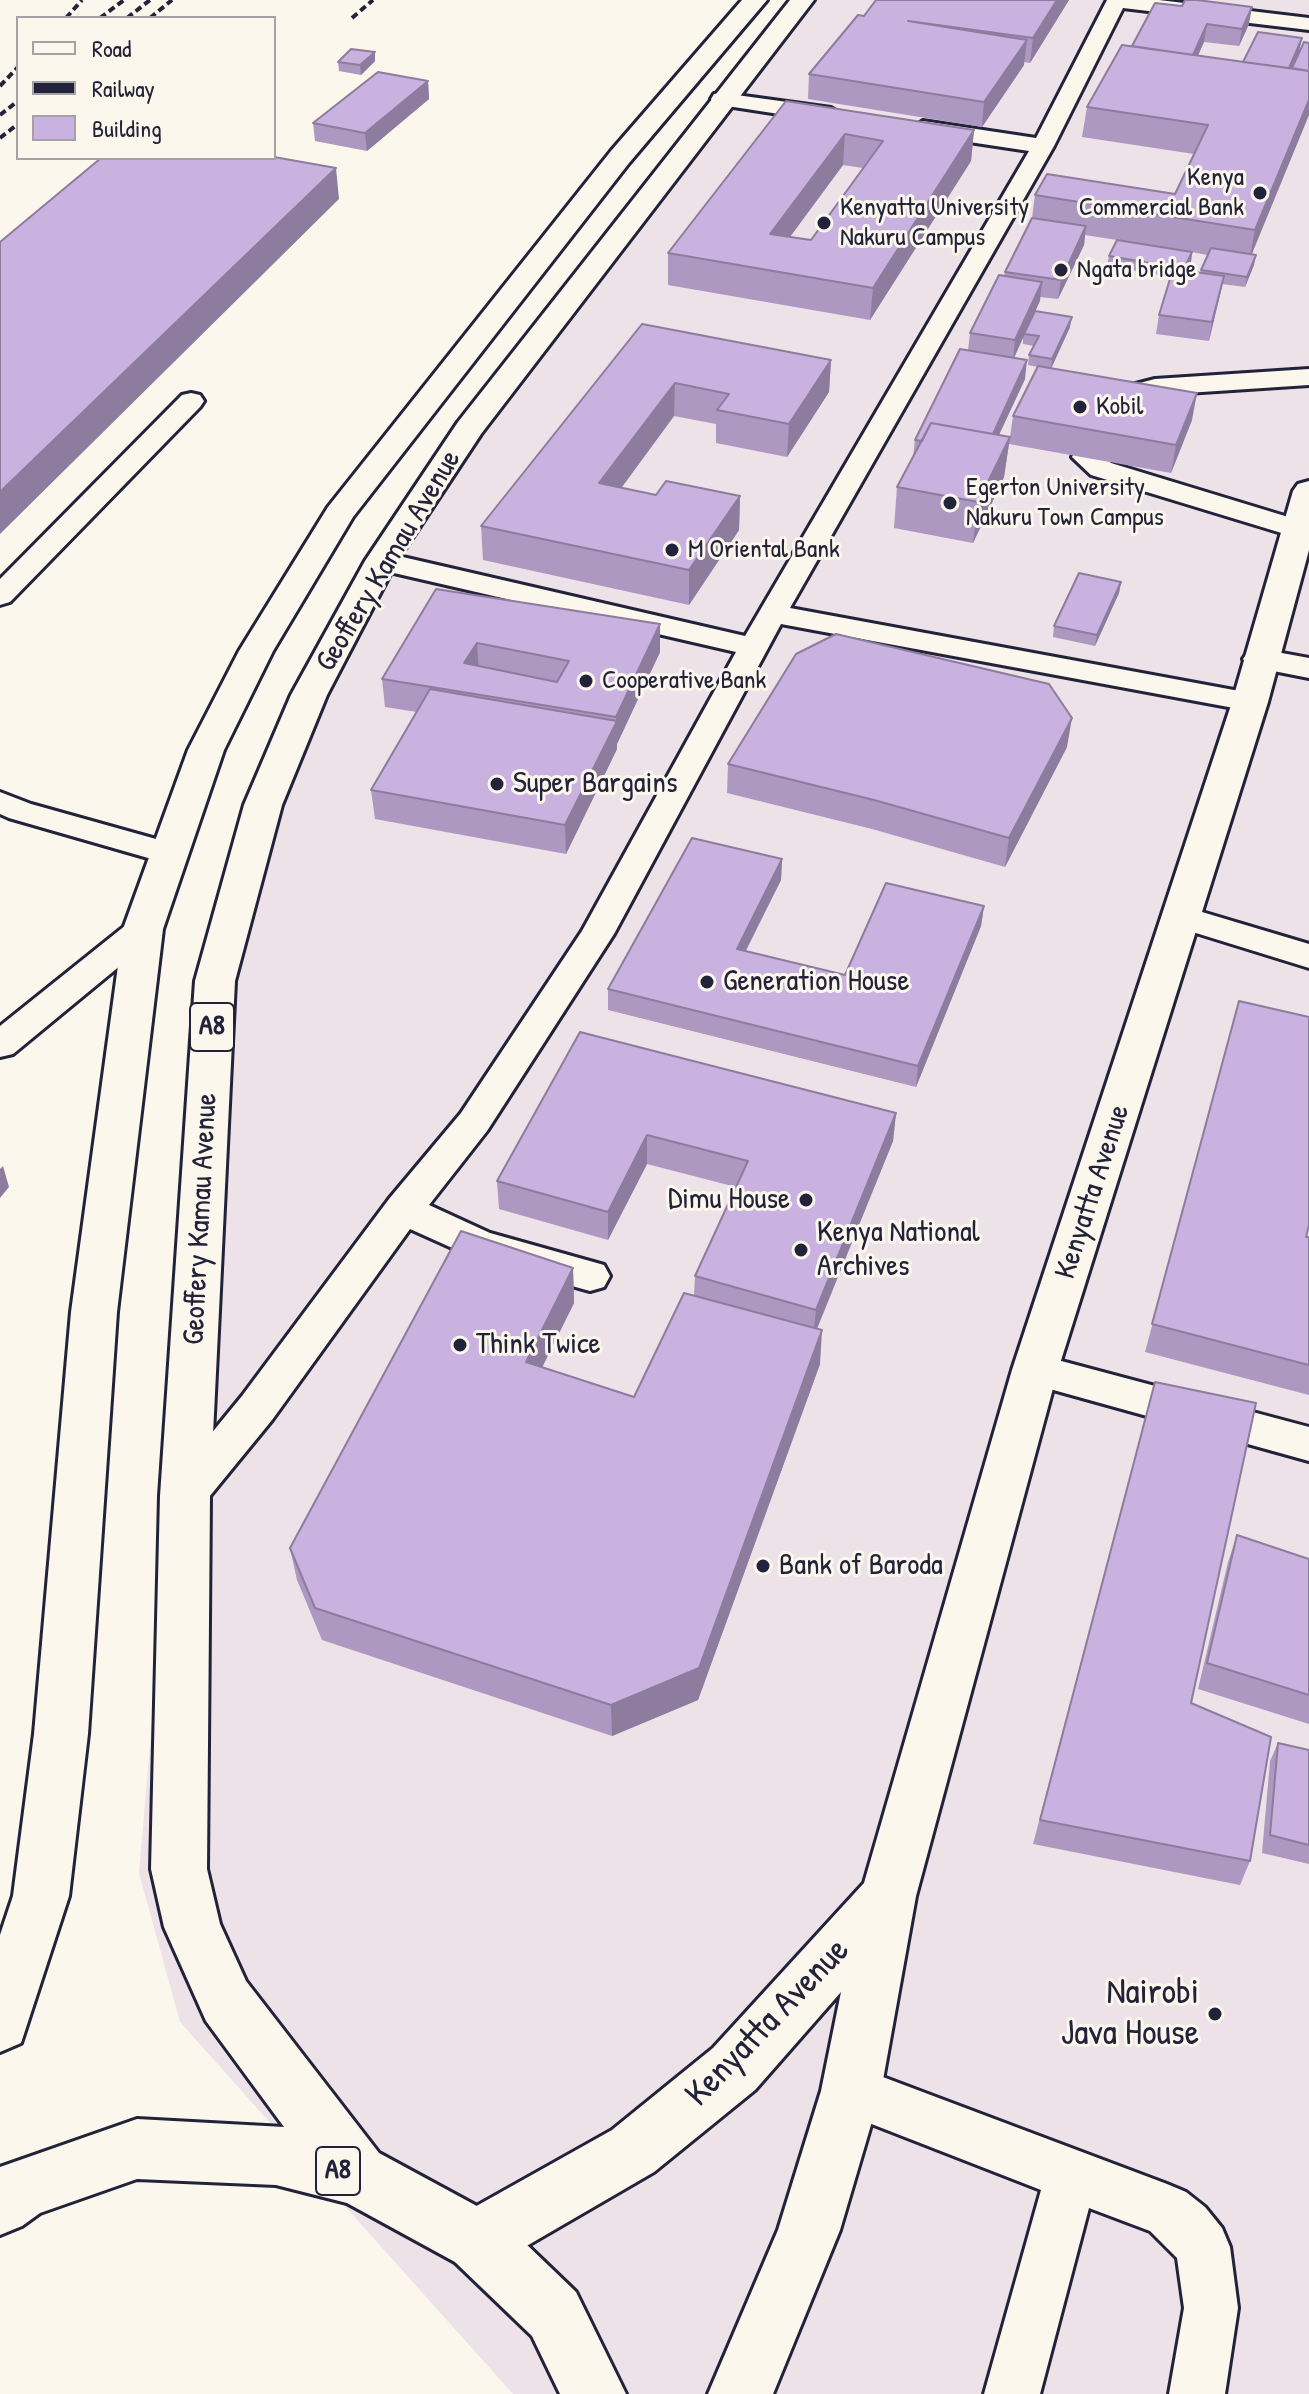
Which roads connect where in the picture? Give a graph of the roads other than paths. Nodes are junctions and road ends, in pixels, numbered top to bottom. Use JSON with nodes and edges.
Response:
{"nodes":[{"id":1,"x":755,"y":0,"type":"edge"},
{"id":2,"x":802,"y":0,"type":"edge"},
{"id":3,"x":1117,"y":0,"type":"edge"},
{"id":4,"x":1309,"y":24,"type":"edge"},
{"id":5,"x":722,"y":99,"type":"junction"},
{"id":6,"x":860,"y":119,"type":"edge"},
{"id":7,"x":906,"y":125,"type":"edge"},
{"id":8,"x":1043,"y":146,"type":"junction"},
{"id":9,"x":1309,"y":377,"type":"edge"},
{"id":10,"x":191,"y":401,"type":"dead end"},
{"id":11,"x":1109,"y":406,"type":"edge"},
{"id":12,"x":1085,"y":457,"type":"edge"},
{"id":13,"x":1305,"y":508,"type":"edge"},
{"id":14,"x":381,"y":561,"type":"junction"},
{"id":15,"x":0,"y":596,"type":"edge"},
{"id":16,"x":772,"y":614,"type":"junction"},
{"id":17,"x":754,"y":647,"type":"junction"},
{"id":18,"x":1260,"y":659,"type":"junction"},
{"id":19,"x":1309,"y":668,"type":"edge"},
{"id":20,"x":1250,"y":702,"type":"junction"},
{"id":21,"x":0,"y":802,"type":"edge"},
{"id":22,"x":169,"y":853,"type":"junction"},
{"id":23,"x":1182,"y":917,"type":"junction"},
{"id":24,"x":143,"y":929,"type":"junction"},
{"id":25,"x":1309,"y":956,"type":"edge"},
{"id":26,"x":0,"y":1045,"type":"edge"},
{"id":27,"x":402,"y":1209,"type":"junction"},
{"id":28,"x":590,"y":1276,"type":"dead end"},
{"id":29,"x":1035,"y":1370,"type":"junction"},
{"id":30,"x":1309,"y":1444,"type":"edge"},
{"id":31,"x":185,"y":1496,"type":"junction"},
{"id":32,"x":888,"y":1896,"type":"junction"},
{"id":33,"x":0,"y":2023,"type":"edge"},
{"id":34,"x":851,"y":2091,"type":"junction"},
{"id":35,"x":1072,"y":2174,"type":"junction"},
{"id":36,"x":357,"y":2175,"type":"junction"},
{"id":37,"x":0,"y":2204,"type":"edge"},
{"id":38,"x":477,"y":2240,"type":"junction"},
{"id":39,"x":594,"y":2394,"type":"edge"},
{"id":40,"x":740,"y":2394,"type":"edge"},
{"id":41,"x":1012,"y":2394,"type":"edge"},
{"id":42,"x":1197,"y":2394,"type":"edge"}],
"edges":[{"from":1,"to":22,"type":"main road","name":"Geoffery Kamau Avenue"},
{"from":2,"to":5,"type":"main road","name":"Geoffery Kamau Avenue","number":"A8"},
{"from":3,"to":4,"type":"lane"},
{"from":3,"to":8,"type":"lane"},
{"from":5,"to":6,"type":"lane"},
{"from":5,"to":14,"type":"main road","name":"Geoffery Kamau Avenue","number":"A8"},
{"from":7,"to":8,"type":"lane"},
{"from":8,"to":16,"type":"lane"},
{"from":9,"to":11,"type":"lane"},
{"from":10,"to":15,"type":"lane"},
{"from":12,"to":13,"type":"lane"},
{"from":13,"to":18,"type":"main road","name":"Kenyatta Avenue"},
{"from":14,"to":17,"type":"lane"},
{"from":14,"to":31,"type":"main road","name":"Geoffery Kamau Avenue","number":"A8"},
{"from":16,"to":17,"type":"lane"},
{"from":16,"to":20,"type":"lane"},
{"from":17,"to":27,"type":"lane"},
{"from":18,"to":19,"type":"main road"},
{"from":18,"to":20,"type":"main road","name":"Kenyatta Avenue"},
{"from":20,"to":23,"type":"main road","name":"Kenyatta Avenue"},
{"from":21,"to":22,"type":"lane"},
{"from":22,"to":24,"type":"main road","name":"Geoffery Kamau Avenue"},
{"from":23,"to":25,"type":"lane"},
{"from":23,"to":29,"type":"main road","name":"Kenyatta Avenue"},
{"from":24,"to":26,"type":"lane"},
{"from":24,"to":33,"type":"main road","name":"Geoffery Kamau Avenue"},
{"from":27,"to":28,"type":"lane"},
{"from":27,"to":31,"type":"lane"},
{"from":29,"to":30,"type":"lane"},
{"from":29,"to":32,"type":"main road","name":"Kenyatta Avenue"},
{"from":31,"to":36,"type":"main road","name":"Geoffery Kamau Avenue","number":"A8"},
{"from":32,"to":34,"type":"main road","name":"Kenyatta Avenue"},
{"from":32,"to":38,"type":"main road","name":"Kenyatta Avenue"},
{"from":34,"to":35,"type":"lane"},
{"from":34,"to":40,"type":"main road","name":"Kenyatta Avenue"},
{"from":35,"to":41,"type":"lane"},
{"from":35,"to":42,"type":"lane"},
{"from":36,"to":37,"type":"main road","number":"A8"},
{"from":36,"to":38,"type":"main road","number":"A8"},
{"from":38,"to":39,"type":"main road","number":"A8"}]}
